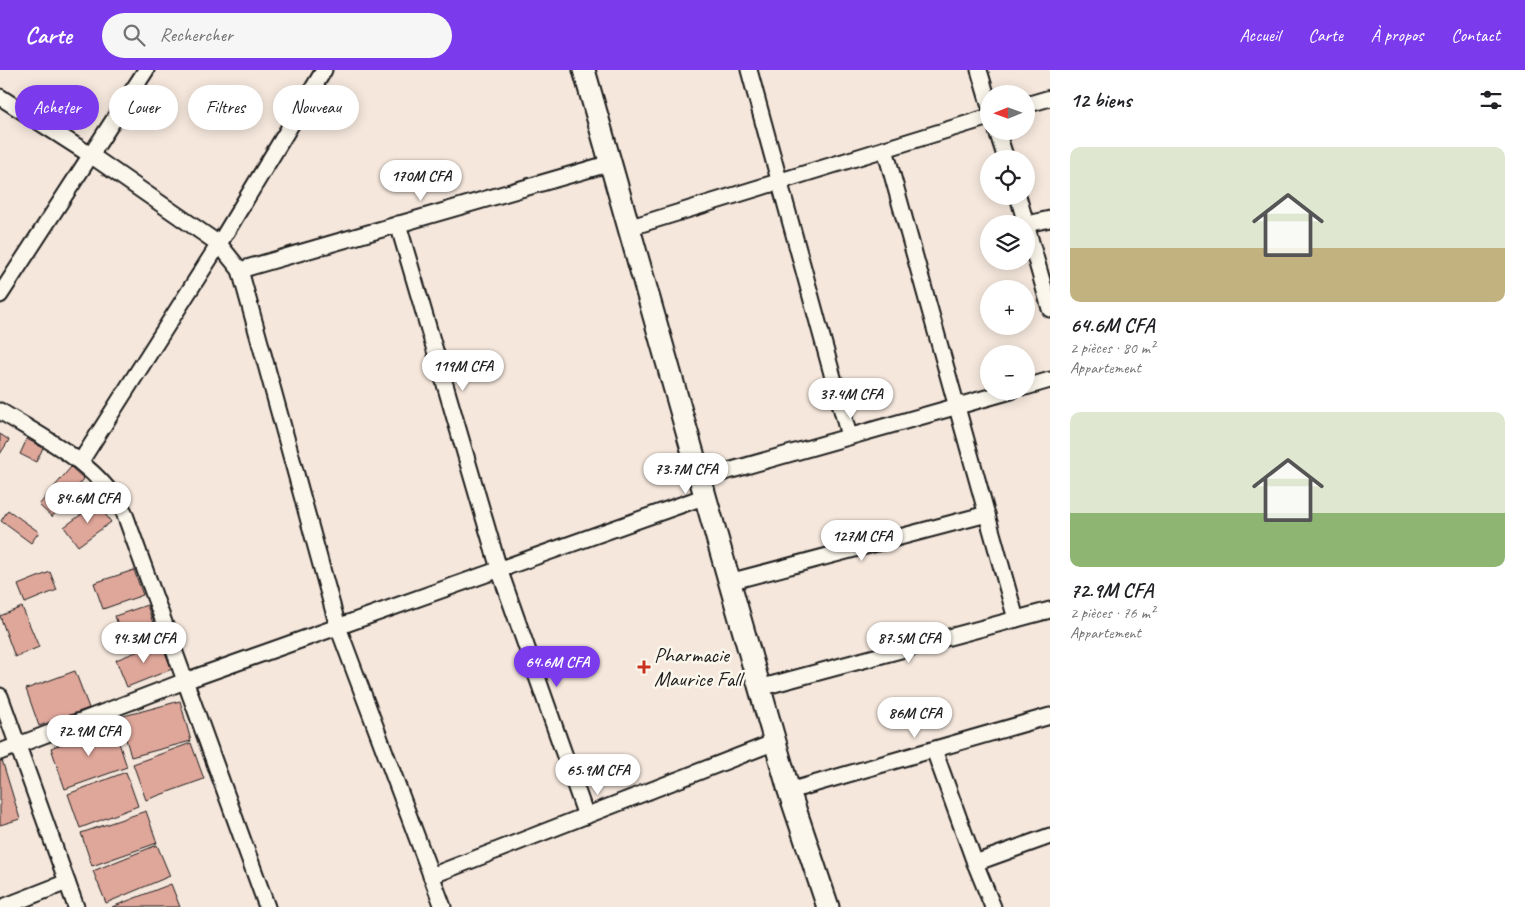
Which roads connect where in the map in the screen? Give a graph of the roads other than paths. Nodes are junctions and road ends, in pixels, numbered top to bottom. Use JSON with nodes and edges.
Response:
{"nodes":[{"id":1,"x":146,"y":70,"type":"edge"},
{"id":2,"x":324,"y":70,"type":"edge"},
{"id":3,"x":584,"y":70,"type":"edge"},
{"id":4,"x":749,"y":70,"type":"edge"},
{"id":5,"x":978,"y":70,"type":"edge"},
{"id":6,"x":983,"y":85,"type":"edge"},
{"id":7,"x":0,"y":97,"type":"edge"},
{"id":8,"x":1050,"y":98,"type":"edge"},
{"id":9,"x":1035,"y":102,"type":"edge"},
{"id":10,"x":980,"y":120,"type":"edge"},
{"id":11,"x":885,"y":149,"type":"junction"},
{"id":12,"x":92,"y":156,"type":"junction"},
{"id":13,"x":610,"y":163,"type":"junction"},
{"id":14,"x":780,"y":181,"type":"junction"},
{"id":15,"x":1050,"y":219,"type":"edge"},
{"id":16,"x":1035,"y":222,"type":"edge"},
{"id":17,"x":398,"y":224,"type":"junction"},
{"id":18,"x":628,"y":228,"type":"junction"},
{"id":19,"x":219,"y":244,"type":"junction"},
{"id":20,"x":1035,"y":254,"type":"edge"},
{"id":21,"x":240,"y":270,"type":"junction"},
{"id":22,"x":0,"y":295,"type":"edge"},
{"id":23,"x":1050,"y":309,"type":"edge"},
{"id":24,"x":1050,"y":380,"type":"edge"},
{"id":25,"x":1035,"y":384,"type":"edge"},
{"id":26,"x":980,"y":400,"type":"edge"},
{"id":27,"x":957,"y":407,"type":"junction"},
{"id":28,"x":0,"y":411,"type":"edge"},
{"id":29,"x":848,"y":436,"type":"junction"},
{"id":30,"x":81,"y":461,"type":"junction"},
{"id":31,"x":703,"y":488,"type":"junction"},
{"id":32,"x":987,"y":514,"type":"junction"},
{"id":33,"x":499,"y":569,"type":"junction"},
{"id":34,"x":730,"y":582,"type":"junction"},
{"id":35,"x":1050,"y":610,"type":"edge"},
{"id":36,"x":1016,"y":619,"type":"junction"},
{"id":37,"x":338,"y":627,"type":"junction"},
{"id":38,"x":185,"y":681,"type":"junction"},
{"id":39,"x":759,"y":688,"type":"junction"},
{"id":40,"x":0,"y":696,"type":"edge"},
{"id":41,"x":1050,"y":716,"type":"edge"},
{"id":42,"x":775,"y":742,"type":"junction"},
{"id":43,"x":19,"y":745,"type":"junction"},
{"id":44,"x":934,"y":750,"type":"junction"},
{"id":45,"x":0,"y":752,"type":"edge"},
{"id":46,"x":789,"y":791,"type":"junction"},
{"id":47,"x":586,"y":816,"type":"junction"},
{"id":48,"x":1050,"y":836,"type":"edge"},
{"id":49,"x":974,"y":864,"type":"junction"},
{"id":50,"x":431,"y":876,"type":"junction"},
{"id":51,"x":67,"y":882,"type":"junction"},
{"id":52,"x":3,"y":907,"type":"edge"},
{"id":53,"x":76,"y":907,"type":"edge"},
{"id":54,"x":267,"y":907,"type":"edge"},
{"id":55,"x":443,"y":907,"type":"edge"},
{"id":56,"x":828,"y":907,"type":"edge"},
{"id":57,"x":993,"y":907,"type":"edge"}],
"edges":[{"from":1,"to":12,"type":"street"},
{"from":2,"to":19,"type":"street"},
{"from":3,"to":13,"type":"main road"},
{"from":4,"to":14,"type":"street"},
{"from":5,"to":6,"type":"street"},
{"from":7,"to":12,"type":"street"},
{"from":8,"to":9,"type":"street"},
{"from":10,"to":11,"type":"street"},
{"from":11,"to":14,"type":"street"},
{"from":11,"to":27,"type":"street"},
{"from":12,"to":19,"type":"street"},
{"from":12,"to":22,"type":"street"},
{"from":13,"to":17,"type":"street"},
{"from":13,"to":18,"type":"main road"},
{"from":14,"to":18,"type":"street"},
{"from":14,"to":29,"type":"street"},
{"from":15,"to":16,"type":"street"},
{"from":17,"to":21,"type":"street"},
{"from":17,"to":33,"type":"street"},
{"from":18,"to":31,"type":"main road"},
{"from":19,"to":21,"type":"street"},
{"from":19,"to":30,"type":"street"},
{"from":20,"to":23,"type":"street"},
{"from":21,"to":37,"type":"street"},
{"from":24,"to":25,"type":"street"},
{"from":26,"to":27,"type":"street"},
{"from":27,"to":29,"type":"street"},
{"from":27,"to":32,"type":"street"},
{"from":28,"to":30,"type":"street"},
{"from":29,"to":31,"type":"street"},
{"from":30,"to":38,"type":"street"},
{"from":31,"to":33,"type":"street"},
{"from":31,"to":34,"type":"main road"},
{"from":32,"to":34,"type":"street"},
{"from":32,"to":36,"type":"street"},
{"from":33,"to":37,"type":"street"},
{"from":33,"to":47,"type":"street"},
{"from":34,"to":39,"type":"main road"},
{"from":35,"to":36,"type":"street"},
{"from":36,"to":39,"type":"street"},
{"from":37,"to":38,"type":"street"},
{"from":37,"to":50,"type":"street"},
{"from":38,"to":43,"type":"street"},
{"from":38,"to":54,"type":"street"},
{"from":39,"to":42,"type":"main road"},
{"from":40,"to":43,"type":"street"},
{"from":41,"to":44,"type":"street"},
{"from":42,"to":46,"type":"main road"},
{"from":42,"to":47,"type":"street"},
{"from":43,"to":45,"type":"street"},
{"from":43,"to":51,"type":"street"},
{"from":44,"to":46,"type":"street"},
{"from":44,"to":49,"type":"street"},
{"from":46,"to":56,"type":"main road"},
{"from":47,"to":50,"type":"street"},
{"from":48,"to":49,"type":"street"},
{"from":49,"to":57,"type":"street"},
{"from":50,"to":55,"type":"street"},
{"from":51,"to":52,"type":"street"},
{"from":51,"to":53,"type":"street"}]}
